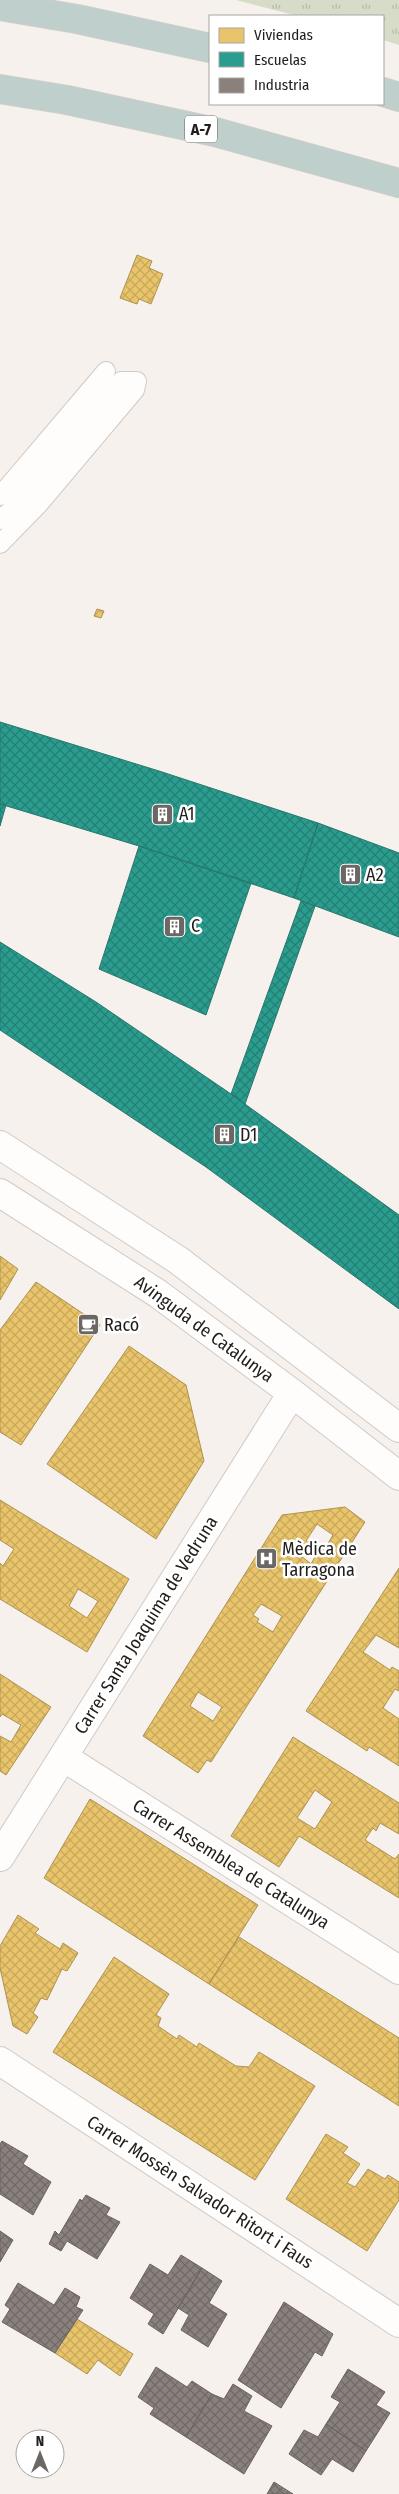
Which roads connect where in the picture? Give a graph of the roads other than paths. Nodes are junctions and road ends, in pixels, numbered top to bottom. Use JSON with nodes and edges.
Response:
{"nodes":[{"id":1,"x":0,"y":6,"type":"edge"},
{"id":2,"x":209,"y":48,"type":"edge"},
{"id":3,"x":0,"y":89,"type":"edge"},
{"id":4,"x":384,"y":92,"type":"edge"},
{"id":5,"x":399,"y":97,"type":"edge"},
{"id":6,"x":399,"y":183,"type":"edge"},
{"id":7,"x":106,"y":371,"type":"dead end"},
{"id":8,"x":0,"y":496,"type":"edge"},
{"id":9,"x":0,"y":520,"type":"edge"},
{"id":10,"x":0,"y":544,"type":"edge"},
{"id":11,"x":0,"y":1145,"type":"edge"},
{"id":12,"x":0,"y":1193,"type":"edge"},
{"id":13,"x":292,"y":1393,"type":"junction"},
{"id":14,"x":399,"y":1428,"type":"edge"},
{"id":15,"x":399,"y":1476,"type":"edge"},
{"id":16,"x":63,"y":1757,"type":"junction"},
{"id":17,"x":0,"y":1856,"type":"edge"},
{"id":18,"x":399,"y":1970,"type":"edge"},
{"id":19,"x":0,"y":2061,"type":"edge"},
{"id":20,"x":399,"y":2323,"type":"edge"}],
"edges":[{"from":1,"to":2,"type":"highway"},
{"from":3,"to":6,"type":"highway","number":"A-7"},
{"from":4,"to":5,"type":"highway"},
{"from":7,"to":8,"type":"lane"},
{"from":9,"to":10,"type":"lane"},
{"from":11,"to":14,"type":"street"},
{"from":12,"to":13,"type":"street","name":"Avinguda de Catalunya"},
{"from":13,"to":15,"type":"street","name":"Avinguda de Catalunya"},
{"from":13,"to":16,"type":"street","name":"Carrer Santa Joaquima de Vedruna"},
{"from":16,"to":17,"type":"street","name":"Carrer Santa Joaquima de Vedruna"},
{"from":16,"to":18,"type":"street","name":"Carrer Assemblea de Catalunya"},
{"from":19,"to":20,"type":"street","name":"Carrer Mossèn Salvador Ritort i Faus"}]}
